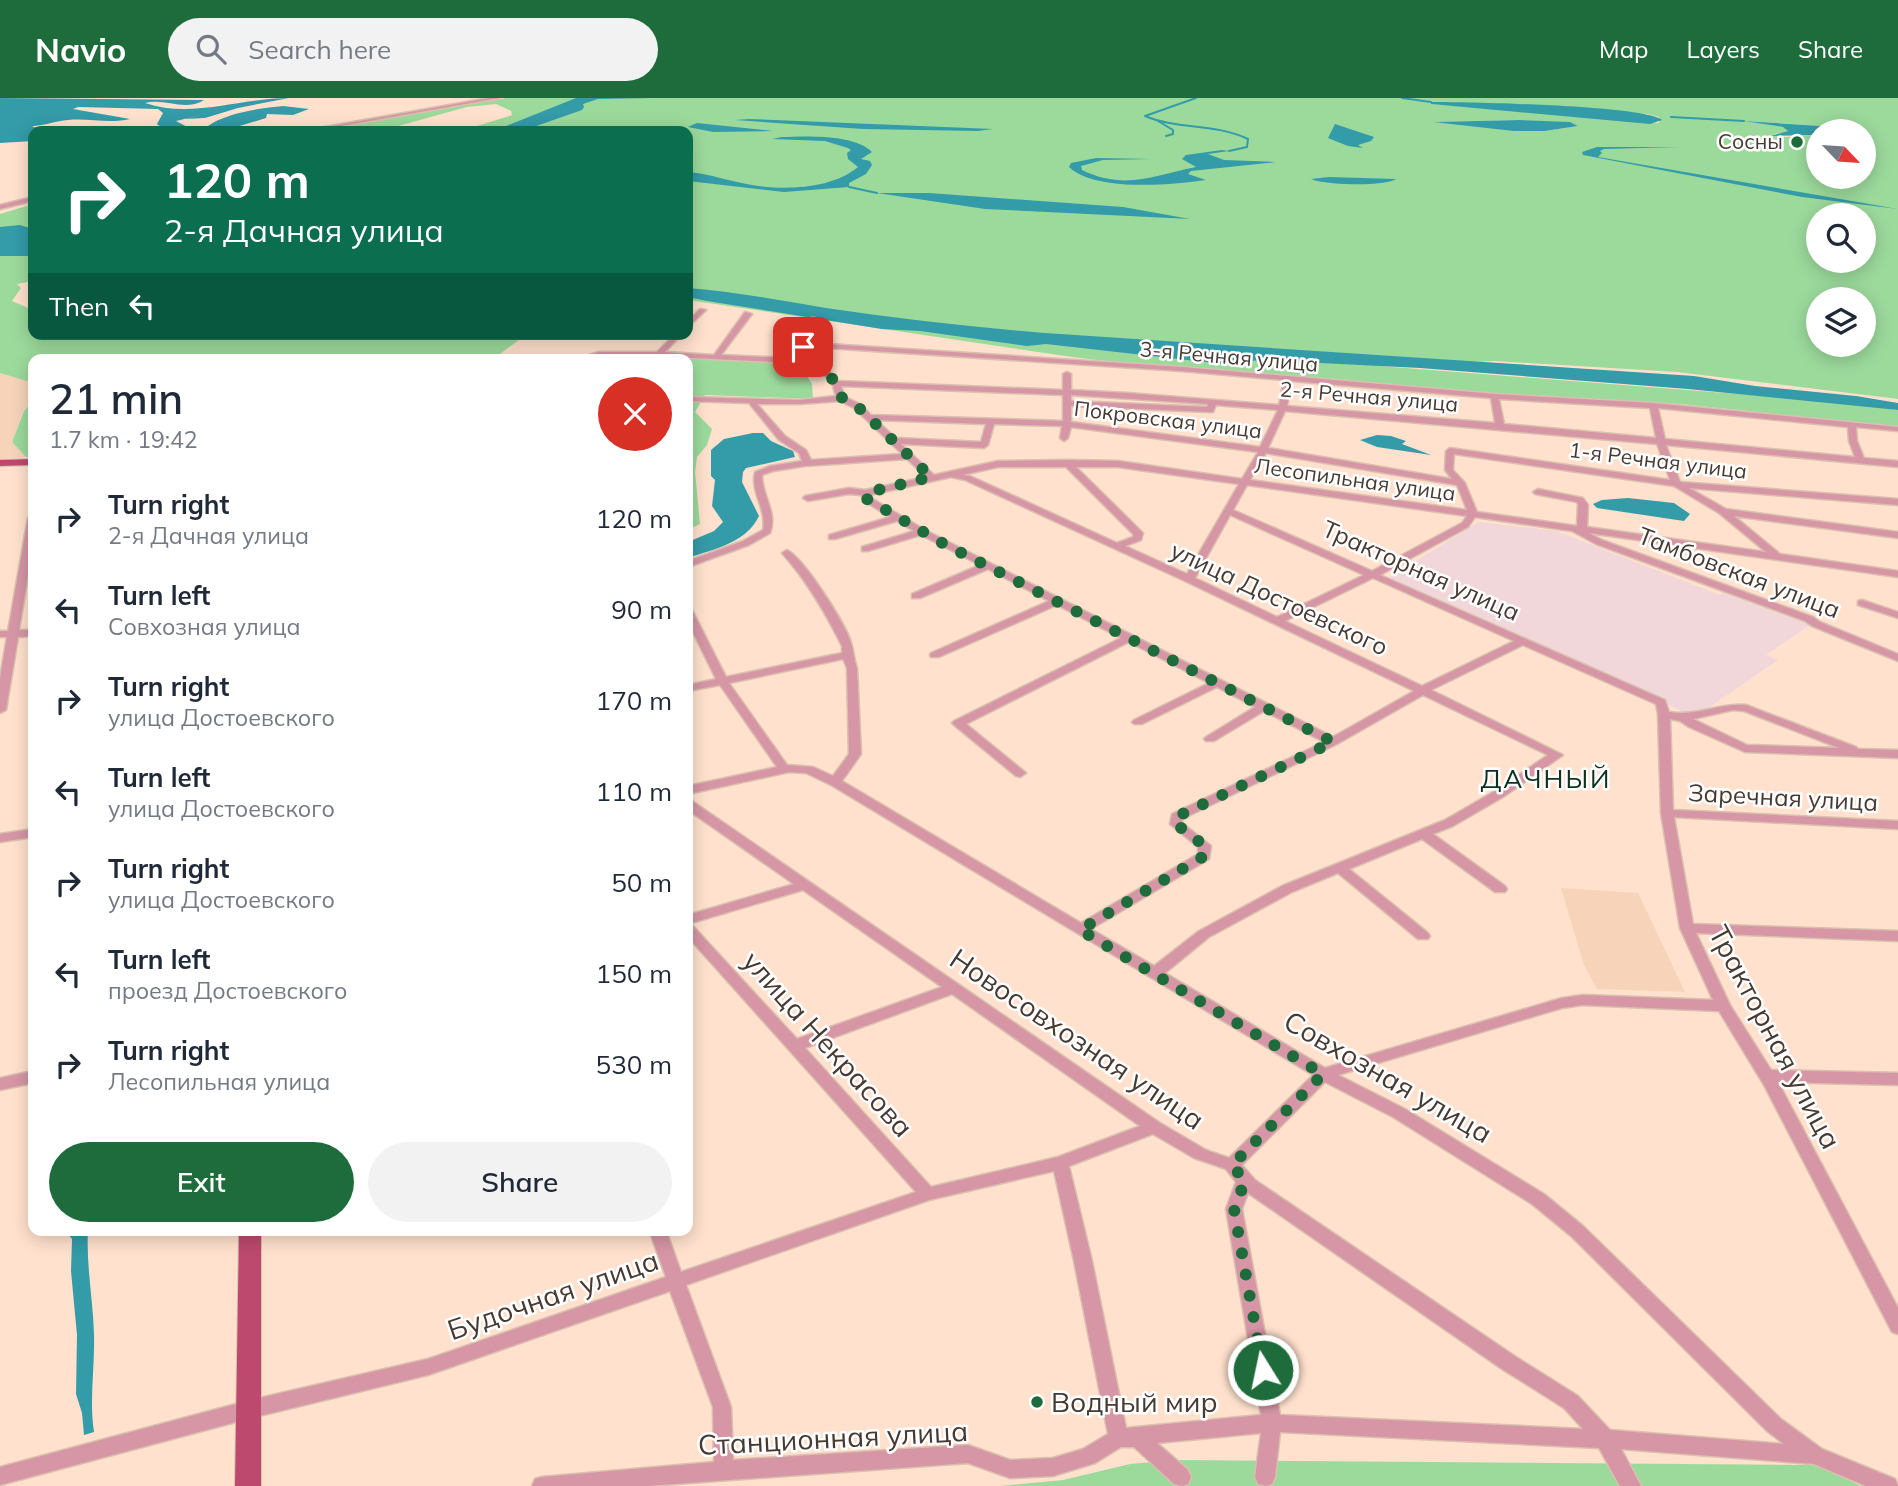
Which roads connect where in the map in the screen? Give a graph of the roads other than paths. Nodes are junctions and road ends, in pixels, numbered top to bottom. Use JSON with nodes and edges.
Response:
{"nodes":[{"id":1,"x":497,"y":98,"type":"edge"},
{"id":2,"x":335,"y":126,"type":"edge"},
{"id":3,"x":28,"y":201,"type":"edge"},
{"id":4,"x":0,"y":208,"type":"edge"},
{"id":5,"x":702,"y":310,"type":"dead end"},
{"id":6,"x":748,"y":314,"type":"dead end"},
{"id":7,"x":693,"y":320,"type":"edge"},
{"id":8,"x":811,"y":320,"type":"dead end"},
{"id":9,"x":672,"y":340,"type":"edge"},
{"id":10,"x":803,"y":347,"type":"junction"},
{"id":11,"x":599,"y":354,"type":"edge"},
{"id":12,"x":659,"y":354,"type":"joint"},
{"id":13,"x":693,"y":356,"type":"edge"},
{"id":14,"x":715,"y":358,"type":"junction"},
{"id":15,"x":815,"y":362,"type":"junction"},
{"id":16,"x":1067,"y":374,"type":"dead end"},
{"id":17,"x":1288,"y":380,"type":"junction"},
{"id":18,"x":836,"y":383,"type":"junction"},
{"id":19,"x":1067,"y":393,"type":"junction"},
{"id":20,"x":1495,"y":396,"type":"junction"},
{"id":21,"x":841,"y":397,"type":"junction"},
{"id":22,"x":693,"y":399,"type":"edge"},
{"id":23,"x":751,"y":401,"type":"junction"},
{"id":24,"x":1213,"y":402,"type":"junction"},
{"id":25,"x":1068,"y":403,"type":"junction"},
{"id":26,"x":1653,"y":405,"type":"junction"},
{"id":27,"x":1283,"y":407,"type":"junction"},
{"id":28,"x":869,"y":417,"type":"junction"},
{"id":29,"x":991,"y":421,"type":"junction"},
{"id":30,"x":1067,"y":424,"type":"junction"},
{"id":31,"x":1852,"y":424,"type":"junction"},
{"id":32,"x":1500,"y":426,"type":"junction"},
{"id":33,"x":1898,"y":429,"type":"edge"},
{"id":34,"x":1064,"y":439,"type":"dead end"},
{"id":35,"x":895,"y":441,"type":"junction"},
{"id":36,"x":1661,"y":442,"type":"junction"},
{"id":37,"x":1263,"y":450,"type":"junction"},
{"id":38,"x":908,"y":456,"type":"junction"},
{"id":39,"x":28,"y":461,"type":"edge"},
{"id":40,"x":1861,"y":461,"type":"junction"},
{"id":41,"x":0,"y":463,"type":"edge"},
{"id":42,"x":1067,"y":463,"type":"junction"},
{"id":43,"x":808,"y":464,"type":"junction"},
{"id":44,"x":1898,"y":464,"type":"edge"},
{"id":45,"x":937,"y":476,"type":"junction"},
{"id":46,"x":1242,"y":483,"type":"junction"},
{"id":47,"x":1461,"y":483,"type":"junction"},
{"id":48,"x":1676,"y":484,"type":"junction"},
{"id":49,"x":1538,"y":492,"type":"dead end"},
{"id":50,"x":865,"y":493,"type":"junction"},
{"id":51,"x":808,"y":498,"type":"dead end"},
{"id":52,"x":1898,"y":502,"type":"edge"},
{"id":53,"x":1722,"y":511,"type":"junction"},
{"id":54,"x":1228,"y":512,"type":"junction"},
{"id":55,"x":1472,"y":514,"type":"junction"},
{"id":56,"x":897,"y":518,"type":"junction"},
{"id":57,"x":1564,"y":526,"type":"joint"},
{"id":58,"x":922,"y":532,"type":"junction"},
{"id":59,"x":1586,"y":532,"type":"junction"},
{"id":60,"x":1898,"y":535,"type":"edge"},
{"id":61,"x":832,"y":537,"type":"dead end"},
{"id":62,"x":28,"y":539,"type":"edge"},
{"id":63,"x":1117,"y":546,"type":"junction"},
{"id":64,"x":865,"y":549,"type":"dead end"},
{"id":65,"x":787,"y":553,"type":"dead end"},
{"id":66,"x":1778,"y":557,"type":"junction"},
{"id":67,"x":693,"y":562,"type":"edge"},
{"id":68,"x":986,"y":566,"type":"junction"},
{"id":69,"x":1374,"y":574,"type":"junction"},
{"id":70,"x":1898,"y":574,"type":"edge"},
{"id":71,"x":1189,"y":579,"type":"junction"},
{"id":72,"x":916,"y":596,"type":"dead end"},
{"id":73,"x":1056,"y":602,"type":"junction"},
{"id":74,"x":1862,"y":603,"type":"dead end"},
{"id":75,"x":1898,"y":615,"type":"edge"},
{"id":76,"x":1277,"y":621,"type":"junction"},
{"id":77,"x":693,"y":622,"type":"edge"},
{"id":78,"x":6,"y":634,"type":"edge"},
{"id":79,"x":28,"y":634,"type":"edge"},
{"id":80,"x":1127,"y":639,"type":"junction"},
{"id":81,"x":1523,"y":641,"type":"junction"},
{"id":82,"x":847,"y":655,"type":"junction"},
{"id":83,"x":934,"y":655,"type":"dead end"},
{"id":84,"x":1898,"y":658,"type":"edge"},
{"id":85,"x":722,"y":680,"type":"junction"},
{"id":86,"x":1215,"y":684,"type":"junction"},
{"id":87,"x":693,"y":687,"type":"edge"},
{"id":88,"x":1423,"y":690,"type":"junction"},
{"id":89,"x":1262,"y":707,"type":"junction"},
{"id":90,"x":0,"y":710,"type":"edge"},
{"id":91,"x":1664,"y":714,"type":"junction"},
{"id":92,"x":1684,"y":719,"type":"junction"},
{"id":93,"x":1138,"y":722,"type":"dead end"},
{"id":94,"x":1210,"y":739,"type":"dead end"},
{"id":95,"x":1333,"y":742,"type":"junction"},
{"id":96,"x":1862,"y":753,"type":"junction"},
{"id":97,"x":1898,"y":754,"type":"edge"},
{"id":98,"x":784,"y":769,"type":"junction"},
{"id":99,"x":816,"y":773,"type":"joint"},
{"id":100,"x":1020,"y":773,"type":"dead end"},
{"id":101,"x":835,"y":782,"type":"junction"},
{"id":102,"x":693,"y":789,"type":"edge"},
{"id":103,"x":693,"y":807,"type":"edge"},
{"id":104,"x":1667,"y":813,"type":"junction"},
{"id":105,"x":1898,"y":825,"type":"edge"},
{"id":106,"x":28,"y":834,"type":"edge"},
{"id":107,"x":1424,"y":834,"type":"junction"},
{"id":108,"x":0,"y":838,"type":"edge"},
{"id":109,"x":1339,"y":867,"type":"junction"},
{"id":110,"x":805,"y":885,"type":"junction"},
{"id":111,"x":1500,"y":889,"type":"dead end"},
{"id":112,"x":693,"y":919,"type":"edge"},
{"id":113,"x":1687,"y":928,"type":"junction"},
{"id":114,"x":1080,"y":930,"type":"junction"},
{"id":115,"x":693,"y":935,"type":"edge"},
{"id":116,"x":1423,"y":936,"type":"dead end"},
{"id":117,"x":1898,"y":936,"type":"edge"},
{"id":118,"x":1154,"y":974,"type":"junction"},
{"id":119,"x":954,"y":988,"type":"junction"},
{"id":120,"x":1723,"y":1006,"type":"junction"},
{"id":121,"x":794,"y":1046,"type":"junction"},
{"id":122,"x":1323,"y":1074,"type":"junction"},
{"id":123,"x":1766,"y":1076,"type":"junction"},
{"id":124,"x":28,"y":1078,"type":"edge"},
{"id":125,"x":1898,"y":1079,"type":"edge"},
{"id":126,"x":0,"y":1084,"type":"edge"},
{"id":127,"x":1154,"y":1127,"type":"junction"},
{"id":128,"x":1060,"y":1163,"type":"junction"},
{"id":129,"x":1232,"y":1165,"type":"junction"},
{"id":130,"x":1245,"y":1181,"type":"junction"},
{"id":131,"x":928,"y":1195,"type":"junction"},
{"id":132,"x":250,"y":1236,"type":"edge"},
{"id":133,"x":659,"y":1236,"type":"edge"},
{"id":134,"x":676,"y":1283,"type":"junction"},
{"id":135,"x":1898,"y":1326,"type":"edge"},
{"id":136,"x":251,"y":1409,"type":"junction"},
{"id":137,"x":1272,"y":1423,"type":"junction"},
{"id":138,"x":1118,"y":1438,"type":"junction"},
{"id":139,"x":1605,"y":1439,"type":"junction"},
{"id":140,"x":1815,"y":1455,"type":"junction"},
{"id":141,"x":724,"y":1470,"type":"junction"},
{"id":142,"x":0,"y":1476,"type":"edge"},
{"id":143,"x":1181,"y":1477,"type":"dead end"},
{"id":144,"x":1265,"y":1477,"type":"dead end"},
{"id":145,"x":248,"y":1486,"type":"edge"},
{"id":146,"x":542,"y":1486,"type":"edge"},
{"id":147,"x":1630,"y":1486,"type":"edge"},
{"id":148,"x":1888,"y":1486,"type":"edge"}],
"edges":[{"from":1,"to":2,"type":"street"},
{"from":3,"to":4,"type":"street"},
{"from":5,"to":7,"type":"street"},
{"from":6,"to":14,"type":"street"},
{"from":8,"to":10,"type":"street"},
{"from":9,"to":12,"type":"street"},
{"from":10,"to":15,"type":"street"},
{"from":10,"to":17,"type":"street","name":"3-я Речная улица"},
{"from":11,"to":12,"type":"street"},
{"from":13,"to":14,"type":"street"},
{"from":14,"to":15,"type":"street"},
{"from":15,"to":18,"type":"street"},
{"from":16,"to":19,"type":"street"},
{"from":17,"to":20,"type":"street","name":"3-я Речная улица"},
{"from":17,"to":27,"type":"street"},
{"from":18,"to":19,"type":"street","name":"2-я Речная улица"},
{"from":18,"to":21,"type":"street"},
{"from":19,"to":24,"type":"street","name":"2-я Речная улица"},
{"from":19,"to":25,"type":"street"},
{"from":20,"to":26,"type":"street","name":"3-я Речная улица"},
{"from":20,"to":32,"type":"street"},
{"from":21,"to":23,"type":"street"},
{"from":21,"to":28,"type":"street"},
{"from":22,"to":23,"type":"street"},
{"from":23,"to":43,"type":"street"},
{"from":24,"to":25,"type":"street"},
{"from":24,"to":27,"type":"street","name":"2-я Речная улица"},
{"from":25,"to":30,"type":"street"},
{"from":26,"to":31,"type":"street"},
{"from":26,"to":36,"type":"street"},
{"from":27,"to":32,"type":"street","name":"2-я Речная улица"},
{"from":27,"to":37,"type":"street"},
{"from":28,"to":29,"type":"street","name":"Покровская улица"},
{"from":28,"to":35,"type":"street"},
{"from":29,"to":30,"type":"street","name":"Покровская улица"},
{"from":29,"to":35,"type":"street"},
{"from":30,"to":34,"type":"street"},
{"from":30,"to":37,"type":"street","name":"Покровская улица"},
{"from":31,"to":33,"type":"street"},
{"from":31,"to":40,"type":"street"},
{"from":32,"to":36,"type":"street","name":"2-я Речная улица"},
{"from":35,"to":38,"type":"street"},
{"from":36,"to":40,"type":"street","name":"2-я Речная улица"},
{"from":36,"to":48,"type":"street"},
{"from":37,"to":46,"type":"street"},
{"from":37,"to":47,"type":"street","name":"Покровская улица"},
{"from":38,"to":43,"type":"street"},
{"from":38,"to":45,"type":"street"},
{"from":39,"to":41,"type":"main road"},
{"from":40,"to":44,"type":"street","name":"2-я Речная улица"},
{"from":42,"to":45,"type":"street","name":"Лесопильная улица"},
{"from":42,"to":46,"type":"street","name":"Лесопильная улица"},
{"from":42,"to":63,"type":"street","name":"улица Достоевского"},
{"from":43,"to":67,"type":"street"},
{"from":45,"to":50,"type":"street","name":"Лесопильная улица"},
{"from":45,"to":63,"type":"street","name":"улица Достоевского"},
{"from":46,"to":54,"type":"street"},
{"from":46,"to":55,"type":"street","name":"Лесопильная улица"},
{"from":47,"to":48,"type":"street","name":"1-я Речная улица"},
{"from":47,"to":55,"type":"street"},
{"from":48,"to":52,"type":"street","name":"1-я Речная улица"},
{"from":48,"to":53,"type":"street"},
{"from":49,"to":59,"type":"street"},
{"from":50,"to":51,"type":"street","name":"Лесопильная улица"},
{"from":50,"to":56,"type":"street"},
{"from":53,"to":60,"type":"street"},
{"from":53,"to":66,"type":"street"},
{"from":54,"to":69,"type":"street","name":"Тракторная улица"},
{"from":54,"to":71,"type":"street"},
{"from":55,"to":57,"type":"street","name":"Лесопильная улица"},
{"from":55,"to":69,"type":"street"},
{"from":56,"to":58,"type":"street"},
{"from":56,"to":61,"type":"street"},
{"from":57,"to":59,"type":"street","name":"Тамбовская улица"},
{"from":58,"to":64,"type":"street"},
{"from":58,"to":68,"type":"street"},
{"from":59,"to":66,"type":"street"},
{"from":59,"to":84,"type":"street","name":"Тамбовская улица"},
{"from":62,"to":78,"type":"street"},
{"from":63,"to":71,"type":"street","name":"улица Достоевского"},
{"from":65,"to":82,"type":"street"},
{"from":66,"to":70,"type":"street"},
{"from":68,"to":72,"type":"street"},
{"from":68,"to":73,"type":"street"},
{"from":69,"to":76,"type":"street"},
{"from":69,"to":81,"type":"street","name":"Тракторная улица"},
{"from":71,"to":76,"type":"street","name":"улица Достоевского"},
{"from":73,"to":80,"type":"street"},
{"from":73,"to":83,"type":"street"},
{"from":74,"to":75,"type":"street"},
{"from":76,"to":88,"type":"street","name":"улица Достоевского"},
{"from":77,"to":85,"type":"street"},
{"from":78,"to":79,"type":"street"},
{"from":78,"to":90,"type":"street"},
{"from":80,"to":86,"type":"street"},
{"from":80,"to":100,"type":"street"},
{"from":81,"to":88,"type":"street"},
{"from":81,"to":91,"type":"street","name":"Тракторная улица"},
{"from":82,"to":85,"type":"street"},
{"from":82,"to":101,"type":"street"},
{"from":85,"to":87,"type":"street"},
{"from":85,"to":98,"type":"street"},
{"from":86,"to":89,"type":"street"},
{"from":86,"to":93,"type":"street"},
{"from":88,"to":95,"type":"street"},
{"from":88,"to":107,"type":"street","name":"улица Достоевского"},
{"from":89,"to":94,"type":"street"},
{"from":89,"to":95,"type":"street"},
{"from":91,"to":92,"type":"street","name":"Тракторная улица"},
{"from":91,"to":104,"type":"street","name":"Тракторная улица"},
{"from":92,"to":96,"type":"street","name":"Тракторная улица"},
{"from":92,"to":96,"type":"street"},
{"from":95,"to":114,"type":"street"},
{"from":96,"to":97,"type":"street","name":"Тракторная улица"},
{"from":98,"to":99,"type":"street"},
{"from":98,"to":102,"type":"street"},
{"from":99,"to":101,"type":"street","name":"Совхозная улица"},
{"from":101,"to":114,"type":"street","name":"Совхозная улица"},
{"from":103,"to":110,"type":"street","name":"Новосовхозная улица"},
{"from":104,"to":105,"type":"street","name":"Заречная улица"},
{"from":104,"to":113,"type":"street","name":"Тракторная улица"},
{"from":106,"to":108,"type":"street"},
{"from":107,"to":109,"type":"street"},
{"from":107,"to":111,"type":"street"},
{"from":109,"to":116,"type":"street"},
{"from":109,"to":118,"type":"street"},
{"from":110,"to":112,"type":"street"},
{"from":110,"to":119,"type":"street","name":"Новосовхозная улица"},
{"from":113,"to":117,"type":"street"},
{"from":113,"to":120,"type":"street","name":"Тракторная улица"},
{"from":114,"to":118,"type":"street","name":"Совхозная улица"},
{"from":115,"to":121,"type":"street","name":"улица Некрасова"},
{"from":118,"to":122,"type":"street","name":"Совхозная улица"},
{"from":119,"to":121,"type":"street"},
{"from":119,"to":127,"type":"street","name":"Новосовхозная улица"},
{"from":120,"to":122,"type":"street"},
{"from":120,"to":123,"type":"street","name":"Тракторная улица"},
{"from":121,"to":131,"type":"street","name":"улица Некрасова"},
{"from":122,"to":129,"type":"street"},
{"from":122,"to":140,"type":"street","name":"Совхозная улица"},
{"from":123,"to":125,"type":"street"},
{"from":123,"to":135,"type":"street","name":"Тракторная улица"},
{"from":124,"to":126,"type":"street"},
{"from":127,"to":128,"type":"street","name":"Будочная улица"},
{"from":127,"to":129,"type":"street","name":"Новосовхозная улица"},
{"from":128,"to":131,"type":"street","name":"Будочная улица"},
{"from":128,"to":138,"type":"street"},
{"from":129,"to":130,"type":"street"},
{"from":130,"to":137,"type":"street"},
{"from":130,"to":139,"type":"street"},
{"from":131,"to":134,"type":"street","name":"Будочная улица"},
{"from":132,"to":136,"type":"main road"},
{"from":133,"to":134,"type":"street"},
{"from":134,"to":136,"type":"street","name":"Будочная улица"},
{"from":134,"to":141,"type":"street"},
{"from":136,"to":142,"type":"street","name":"Будочная улица"},
{"from":136,"to":145,"type":"main road"},
{"from":137,"to":138,"type":"street","name":"Станционная улица"},
{"from":137,"to":139,"type":"street","name":"Станционная улица"},
{"from":137,"to":144,"type":"street"},
{"from":138,"to":141,"type":"street","name":"Станционная улица"},
{"from":138,"to":143,"type":"street"},
{"from":139,"to":140,"type":"street","name":"Станционная улица"},
{"from":139,"to":147,"type":"street"},
{"from":140,"to":148,"type":"street","name":"Совхозная улица"},
{"from":141,"to":146,"type":"street","name":"Станционная улица"}]}
